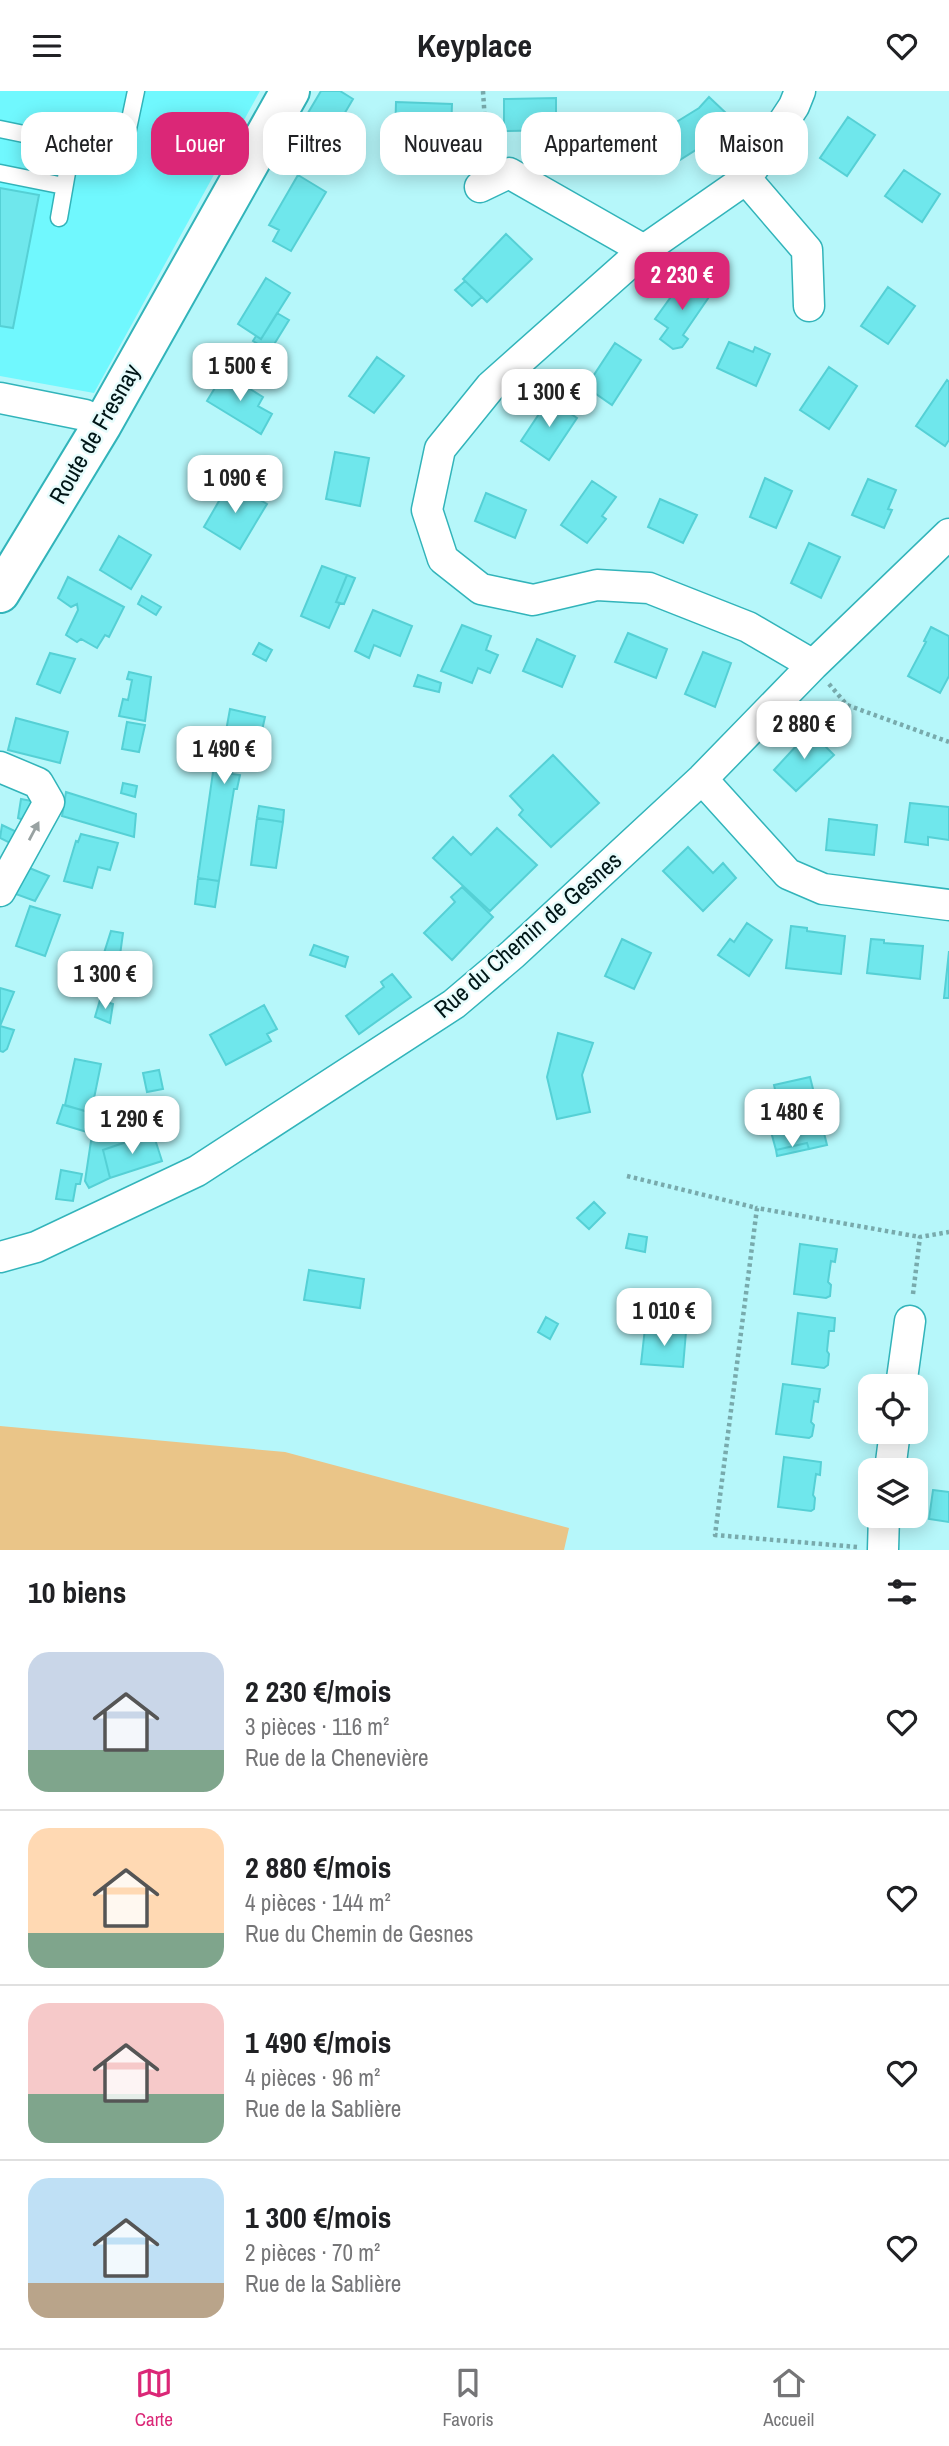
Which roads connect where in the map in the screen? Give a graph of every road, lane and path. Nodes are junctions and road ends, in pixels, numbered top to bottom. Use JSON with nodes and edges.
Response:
{"nodes":[{"id":1,"x":136,"y":91,"type":"edge"},
{"id":2,"x":290,"y":91,"type":"edge"},
{"id":3,"x":483,"y":91,"type":"edge"},
{"id":4,"x":800,"y":91,"type":"edge"},
{"id":5,"x":132,"y":112,"type":"edge"},
{"id":6,"x":0,"y":129,"type":"edge"},
{"id":7,"x":21,"y":133,"type":"edge"},
{"id":8,"x":0,"y":173,"type":"edge"},
{"id":9,"x":509,"y":173,"type":"junction"},
{"id":10,"x":66,"y":175,"type":"edge"},
{"id":11,"x":746,"y":179,"type":"junction"},
{"id":12,"x":64,"y":185,"type":"junction"},
{"id":13,"x":481,"y":187,"type":"dead end"},
{"id":14,"x":59,"y":218,"type":"dead end"},
{"id":15,"x":644,"y":250,"type":"junction"},
{"id":16,"x":809,"y":306,"type":"dead end"},
{"id":17,"x":0,"y":398,"type":"edge"},
{"id":18,"x":102,"y":425,"type":"junction"},
{"id":19,"x":949,"y":534,"type":"edge"},
{"id":20,"x":0,"y":593,"type":"edge"},
{"id":21,"x":813,"y":665,"type":"junction"},
{"id":22,"x":949,"y":742,"type":"edge"},
{"id":23,"x":0,"y":767,"type":"edge"},
{"id":24,"x":702,"y":779,"type":"junction"},
{"id":25,"x":0,"y":891,"type":"edge"},
{"id":26,"x":949,"y":905,"type":"edge"},
{"id":27,"x":627,"y":1177,"type":"dead end"},
{"id":28,"x":757,"y":1208,"type":"junction"},
{"id":29,"x":949,"y":1232,"type":"edge"},
{"id":30,"x":920,"y":1237,"type":"junction"},
{"id":31,"x":0,"y":1257,"type":"edge"},
{"id":32,"x":910,"y":1321,"type":"joint"},
{"id":33,"x":903,"y":1374,"type":"edge"},
{"id":34,"x":884,"y":1528,"type":"edge"},
{"id":35,"x":883,"y":1550,"type":"edge"}],
"edges":[{"from":1,"to":5,"type":"lane"},
{"from":2,"to":18,"type":"street","name":"Route de Fresnay"},
{"from":3,"to":9,"type":"path"},
{"from":4,"to":11,"type":"street"},
{"from":6,"to":7,"type":"lane"},
{"from":8,"to":12,"type":"lane"},
{"from":9,"to":13,"type":"street"},
{"from":9,"to":15,"type":"street"},
{"from":10,"to":12,"type":"lane"},
{"from":11,"to":15,"type":"street"},
{"from":11,"to":16,"type":"street"},
{"from":12,"to":14,"type":"lane"},
{"from":15,"to":21,"type":"street"},
{"from":17,"to":18,"type":"street"},
{"from":18,"to":20,"type":"street","name":"Route de Fresnay"},
{"from":19,"to":21,"type":"street","name":"Rue du Chemin de Gesnes"},
{"from":21,"to":22,"type":"path"},
{"from":21,"to":24,"type":"street","name":"Rue du Chemin de Gesnes"},
{"from":25,"to":23,"type":"street","one_way":true},
{"from":24,"to":26,"type":"street"},
{"from":24,"to":31,"type":"street","name":"Rue du Chemin de Gesnes"},
{"from":27,"to":28,"type":"path"},
{"from":28,"to":30,"type":"path"},
{"from":28,"to":35,"type":"path"},
{"from":29,"to":30,"type":"path"},
{"from":30,"to":32,"type":"path"},
{"from":32,"to":33,"type":"street"},
{"from":34,"to":35,"type":"street"}]}
